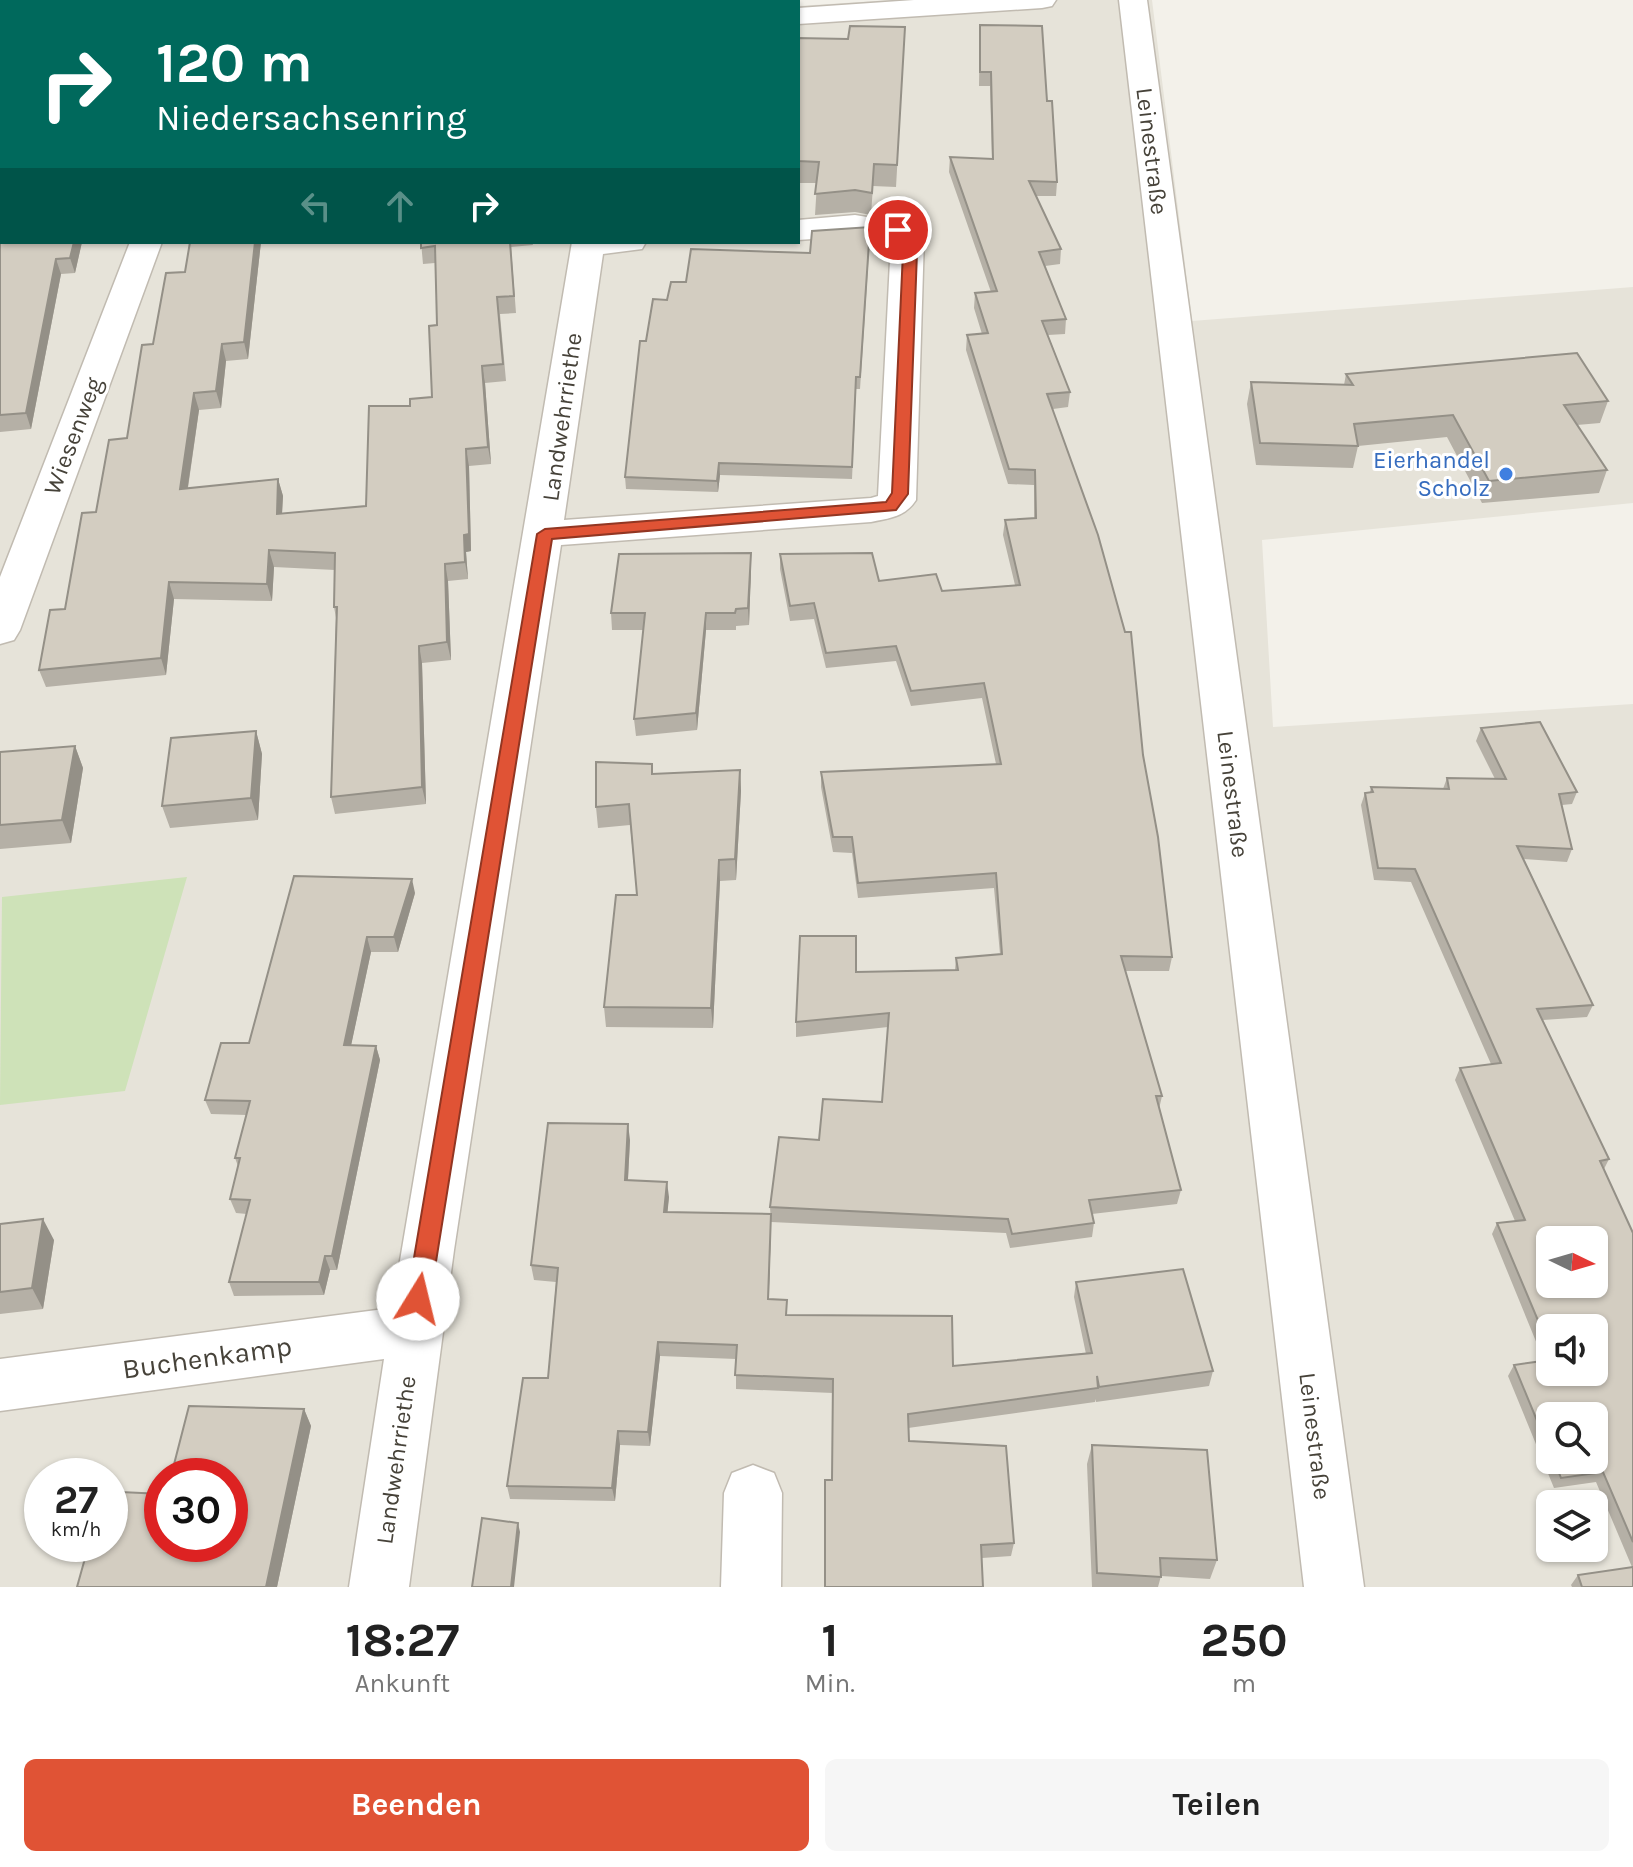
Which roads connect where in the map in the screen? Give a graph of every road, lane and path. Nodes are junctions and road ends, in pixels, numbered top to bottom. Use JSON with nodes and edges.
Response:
{"nodes":[{"id":1,"x":1042,"y":0,"type":"edge"},
{"id":2,"x":1133,"y":0,"type":"edge"},
{"id":3,"x":800,"y":16,"type":"edge"},
{"id":4,"x":800,"y":230,"type":"edge"},
{"id":5,"x":145,"y":244,"type":"edge"},
{"id":6,"x":602,"y":244,"type":"edge"},
{"id":7,"x":545,"y":534,"type":"junction"},
{"id":8,"x":4,"y":609,"type":"edge"},
{"id":9,"x":413,"y":1330,"type":"junction"},
{"id":10,"x":0,"y":1385,"type":"edge"},
{"id":11,"x":753,"y":1493,"type":"dead end"},
{"id":12,"x":379,"y":1587,"type":"edge"},
{"id":13,"x":751,"y":1587,"type":"edge"},
{"id":14,"x":1334,"y":1587,"type":"edge"}],
"edges":[{"from":1,"to":3,"type":"street"},
{"from":2,"to":14,"type":"street","name":"Leinestraße"},
{"from":4,"to":7,"type":"street"},
{"from":5,"to":8,"type":"street","name":"Wiesenweg"},
{"from":6,"to":7,"type":"street","name":"Landwehrriethe"},
{"from":7,"to":9,"type":"street","name":"Landwehrriethe"},
{"from":9,"to":10,"type":"street","name":"Buchenkamp"},
{"from":9,"to":12,"type":"street","name":"Landwehrriethe"},
{"from":11,"to":13,"type":"street"}]}
